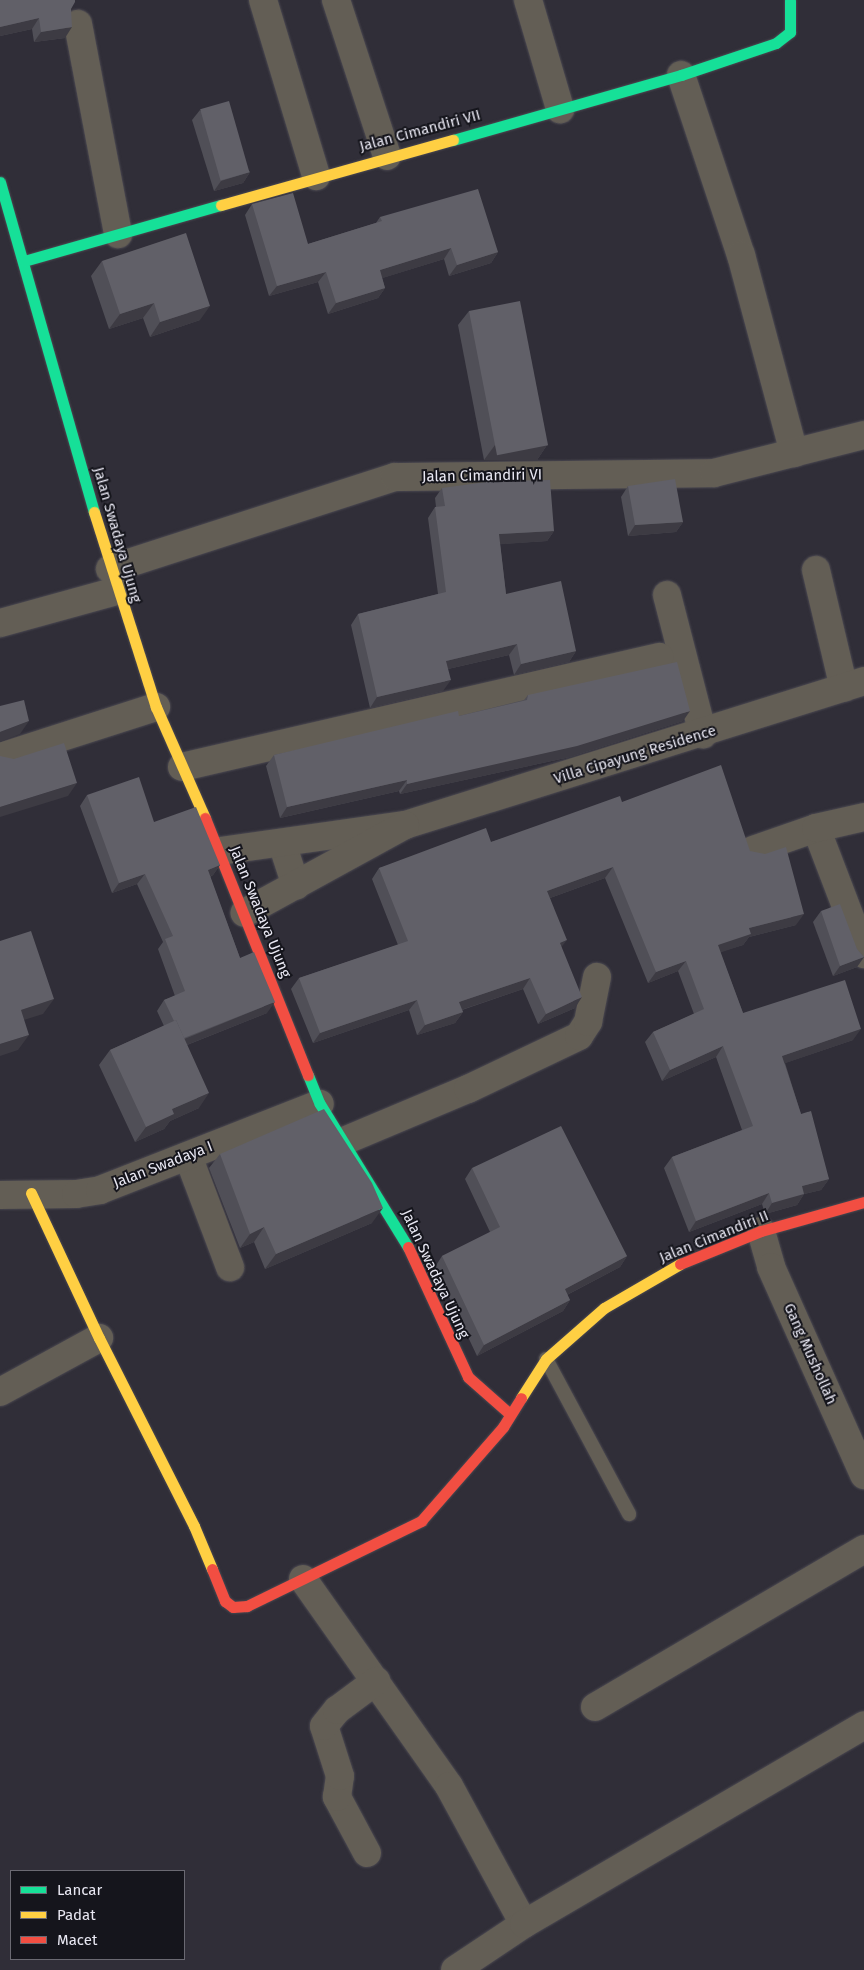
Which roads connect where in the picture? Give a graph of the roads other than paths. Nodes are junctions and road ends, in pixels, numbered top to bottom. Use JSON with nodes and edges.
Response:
{"nodes":[{"id":1,"x":262,"y":0,"type":"edge"},
{"id":2,"x":336,"y":0,"type":"edge"},
{"id":3,"x":528,"y":0,"type":"edge"},
{"id":4,"x":790,"y":0,"type":"edge"},
{"id":5,"x":78,"y":24,"type":"dead end"},
{"id":6,"x":681,"y":75,"type":"junction"},
{"id":7,"x":560,"y":109,"type":"junction"},
{"id":8,"x":387,"y":156,"type":"junction"},
{"id":9,"x":316,"y":176,"type":"junction"},
{"id":10,"x":0,"y":182,"type":"edge"},
{"id":11,"x":7,"y":229,"type":"edge"},
{"id":12,"x":118,"y":234,"type":"junction"},
{"id":13,"x":24,"y":261,"type":"junction"},
{"id":14,"x":864,"y":435,"type":"edge"},
{"id":15,"x":794,"y":453,"type":"junction"},
{"id":16,"x":816,"y":570,"type":"dead end"},
{"id":17,"x":113,"y":580,"type":"junction"},
{"id":18,"x":667,"y":595,"type":"dead end"},
{"id":19,"x":0,"y":623,"type":"edge"},
{"id":20,"x":660,"y":657,"type":"dead end"},
{"id":21,"x":854,"y":684,"type":"edge"},
{"id":22,"x":156,"y":707,"type":"junction"},
{"id":23,"x":703,"y":734,"type":"junction"},
{"id":24,"x":0,"y":757,"type":"edge"},
{"id":25,"x":182,"y":766,"type":"junction"},
{"id":26,"x":864,"y":816,"type":"edge"},
{"id":27,"x":406,"y":825,"type":"junction"},
{"id":28,"x":816,"y":828,"type":"junction"},
{"id":29,"x":282,"y":843,"type":"junction"},
{"id":30,"x":753,"y":850,"type":"edge"},
{"id":31,"x":220,"y":851,"type":"junction"},
{"id":32,"x":296,"y":886,"type":"junction"},
{"id":33,"x":244,"y":913,"type":"junction"},
{"id":34,"x":864,"y":954,"type":"edge"},
{"id":35,"x":598,"y":977,"type":"dead end"},
{"id":36,"x":320,"y":1104,"type":"junction"},
{"id":37,"x":344,"y":1141,"type":"junction"},
{"id":38,"x":188,"y":1156,"type":"junction"},
{"id":39,"x":31,"y":1193,"type":"junction"},
{"id":40,"x":0,"y":1195,"type":"edge"},
{"id":41,"x":864,"y":1202,"type":"edge"},
{"id":42,"x":761,"y":1231,"type":"junction"},
{"id":43,"x":230,"y":1267,"type":"dead end"},
{"id":44,"x":99,"y":1338,"type":"junction"},
{"id":45,"x":546,"y":1359,"type":"junction"},
{"id":46,"x":0,"y":1392,"type":"edge"},
{"id":47,"x":510,"y":1414,"type":"junction"},
{"id":48,"x":864,"y":1475,"type":"edge"},
{"id":49,"x":629,"y":1514,"type":"dead end"},
{"id":50,"x":864,"y":1549,"type":"edge"},
{"id":51,"x":303,"y":1579,"type":"junction"},
{"id":52,"x":376,"y":1681,"type":"junction"},
{"id":53,"x":594,"y":1707,"type":"dead end"},
{"id":54,"x":864,"y":1725,"type":"edge"},
{"id":55,"x":367,"y":1853,"type":"dead end"},
{"id":56,"x":524,"y":1924,"type":"junction"},
{"id":57,"x":454,"y":1970,"type":"edge"}],
"edges":[{"from":1,"to":9,"type":"street"},
{"from":2,"to":8,"type":"street"},
{"from":3,"to":7,"type":"street"},
{"from":4,"to":6,"type":"street","name":"Jalan Cimandiri VII"},
{"from":5,"to":12,"type":"street"},
{"from":6,"to":7,"type":"street","name":"Jalan Cimandiri VII"},
{"from":6,"to":15,"type":"street"},
{"from":7,"to":8,"type":"street","name":"Jalan Cimandiri VII"},
{"from":8,"to":9,"type":"street","name":"Jalan Cimandiri VII"},
{"from":9,"to":12,"type":"street","name":"Jalan Cimandiri VII"},
{"from":10,"to":11,"type":"street","name":"Jalan Swadaya Ujung"},
{"from":11,"to":13,"type":"street","name":"Jalan Swadaya Ujung"},
{"from":12,"to":13,"type":"street","name":"Jalan Cimandiri VII"},
{"from":13,"to":17,"type":"street","name":"Jalan Swadaya Ujung"},
{"from":14,"to":15,"type":"street","name":"Jalan Cimandiri VI"},
{"from":15,"to":17,"type":"street","name":"Jalan Cimandiri VI"},
{"from":16,"to":21,"type":"street"},
{"from":17,"to":19,"type":"street","name":"Jalan Cimandiri VI"},
{"from":17,"to":22,"type":"street","name":"Jalan Swadaya Ujung"},
{"from":18,"to":23,"type":"street"},
{"from":20,"to":25,"type":"street"},
{"from":21,"to":23,"type":"street","name":"Villa Cipayung Residence"},
{"from":22,"to":24,"type":"street"},
{"from":22,"to":25,"type":"street","name":"Jalan Swadaya Ujung"},
{"from":23,"to":27,"type":"street","name":"Villa Cipayung Residence"},
{"from":25,"to":31,"type":"street","name":"Jalan Swadaya Ujung"},
{"from":26,"to":28,"type":"street"},
{"from":27,"to":29,"type":"street","name":"Villa Cipayung Residence"},
{"from":27,"to":32,"type":"street","name":"Villa Cipayung Residence"},
{"from":28,"to":30,"type":"street"},
{"from":28,"to":34,"type":"street"},
{"from":29,"to":31,"type":"street","name":"Villa Cipayung Residence"},
{"from":29,"to":32,"type":"street"},
{"from":31,"to":33,"type":"street","name":"Jalan Swadaya Ujung"},
{"from":32,"to":33,"type":"street","name":"Villa Cipayung Residence"},
{"from":33,"to":36,"type":"street","name":"Jalan Swadaya Ujung"},
{"from":35,"to":37,"type":"street"},
{"from":36,"to":37,"type":"street","name":"Jalan Swadaya Ujung"},
{"from":36,"to":38,"type":"street","name":"Jalan Swadaya I"},
{"from":37,"to":47,"type":"street","name":"Jalan Swadaya Ujung"},
{"from":38,"to":39,"type":"street","name":"Jalan Swadaya I"},
{"from":38,"to":43,"type":"street"},
{"from":39,"to":40,"type":"street","name":"Jalan Swadaya I"},
{"from":39,"to":44,"type":"street"},
{"from":41,"to":42,"type":"street","name":"Jalan Cimandiri II"},
{"from":42,"to":45,"type":"street","name":"Jalan Cimandiri II"},
{"from":42,"to":48,"type":"street","name":"Gang Mushollah"},
{"from":44,"to":46,"type":"street"},
{"from":44,"to":51,"type":"street"},
{"from":45,"to":47,"type":"street","name":"Jalan Cimandiri II"},
{"from":45,"to":49,"type":"lane"},
{"from":47,"to":51,"type":"street"},
{"from":50,"to":53,"type":"street"},
{"from":51,"to":52,"type":"street"},
{"from":52,"to":55,"type":"street"},
{"from":52,"to":56,"type":"street"},
{"from":54,"to":56,"type":"street"},
{"from":56,"to":57,"type":"street"}]}
